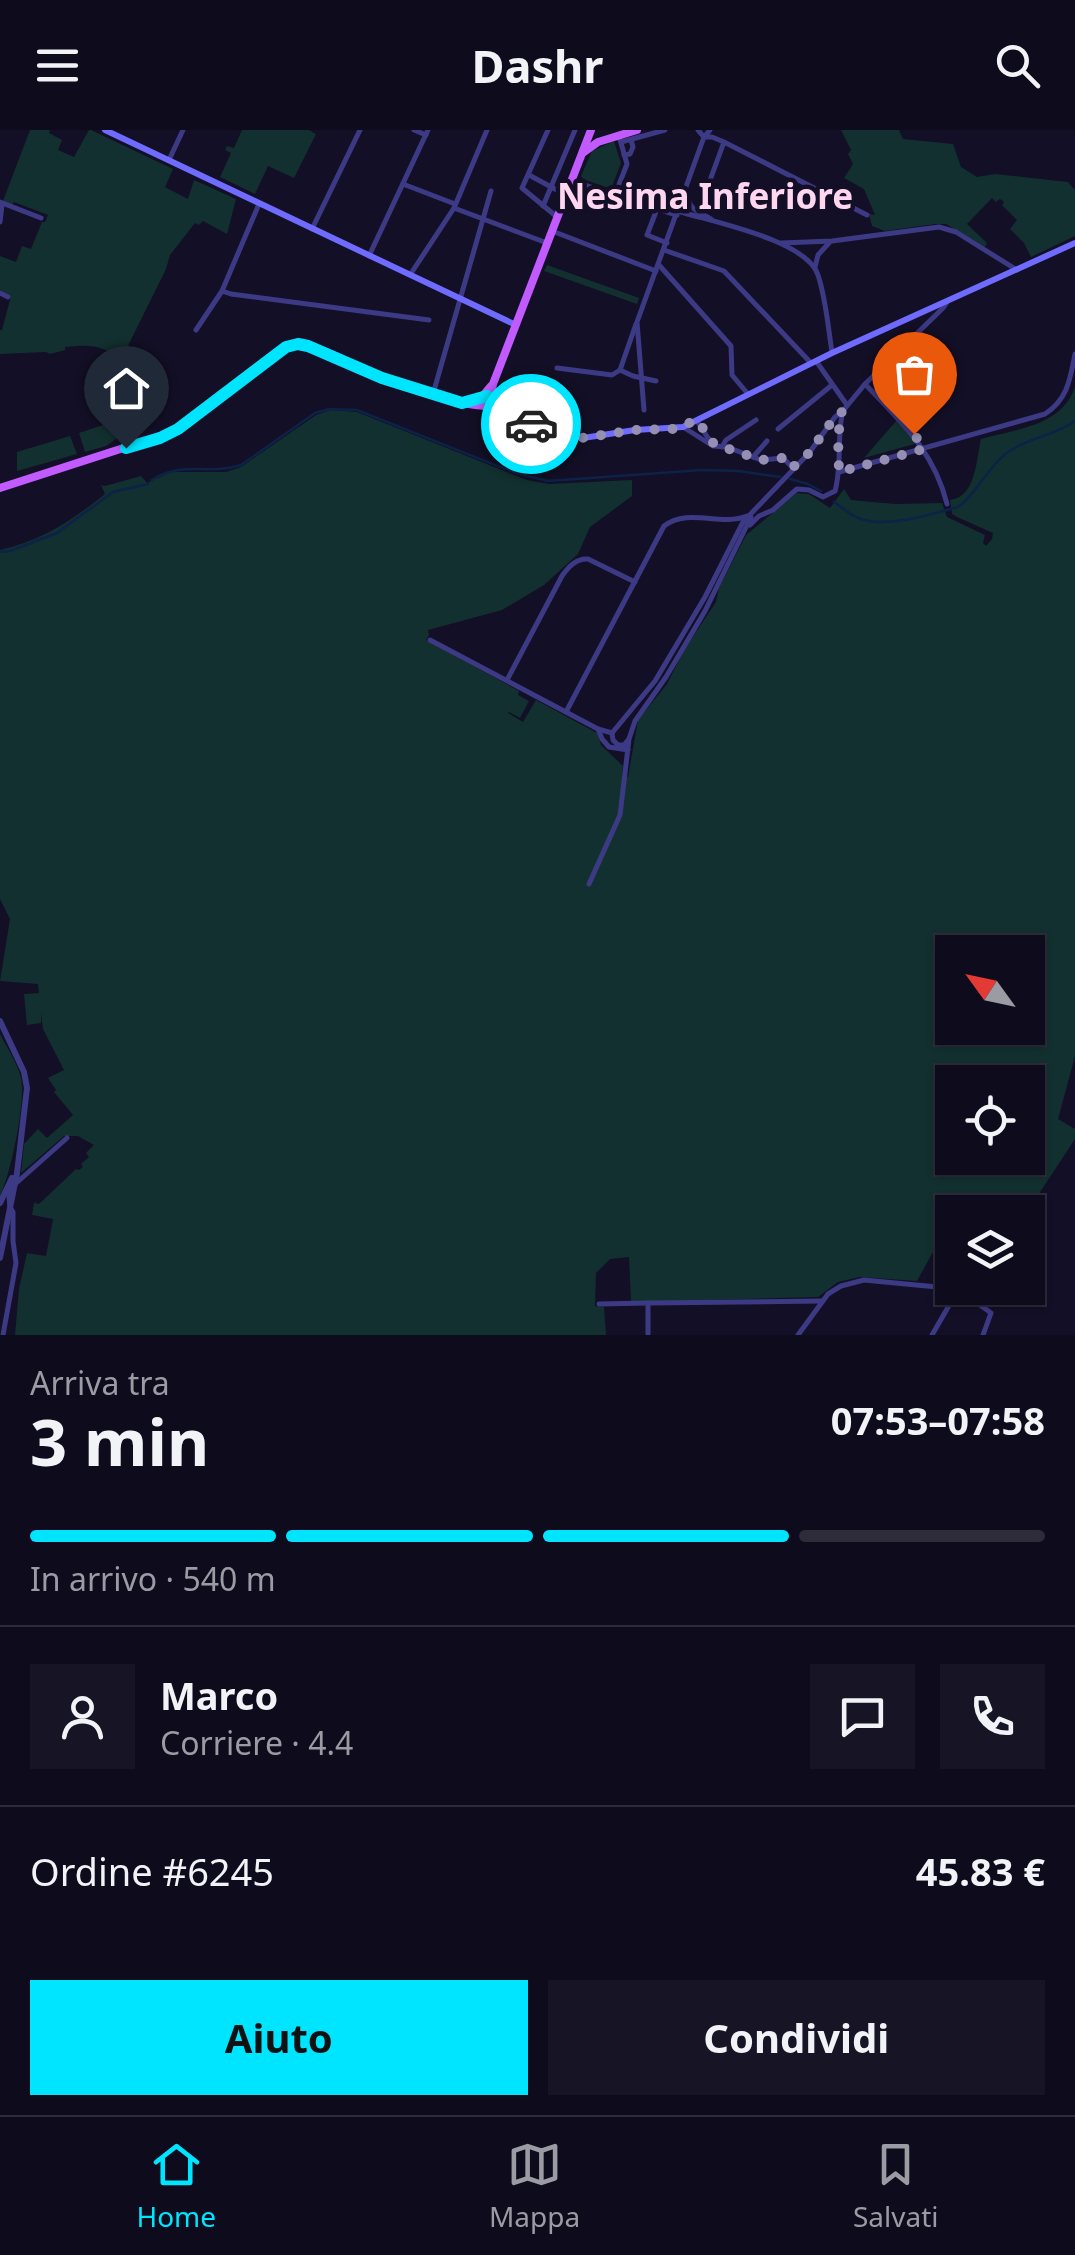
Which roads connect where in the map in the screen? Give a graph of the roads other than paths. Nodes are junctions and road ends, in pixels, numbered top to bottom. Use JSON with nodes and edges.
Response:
{"nodes":[{"id":1,"x":105,"y":130,"type":"edge"},
{"id":2,"x":183,"y":130,"type":"edge"},
{"id":3,"x":360,"y":130,"type":"edge"},
{"id":4,"x":414,"y":130,"type":"edge"},
{"id":5,"x":487,"y":130,"type":"edge"},
{"id":6,"x":548,"y":130,"type":"edge"},
{"id":7,"x":575,"y":130,"type":"edge"},
{"id":8,"x":591,"y":130,"type":"edge"},
{"id":9,"x":637,"y":130,"type":"edge"},
{"id":10,"x":666,"y":130,"type":"edge"},
{"id":11,"x":698,"y":130,"type":"edge"},
{"id":12,"x":710,"y":130,"type":"edge"},
{"id":13,"x":427,"y":132,"type":"edge"},
{"id":14,"x":704,"y":137,"type":"junction"},
{"id":15,"x":618,"y":138,"type":"junction"},
{"id":16,"x":630,"y":140,"type":"junction"},
{"id":17,"x":724,"y":142,"type":"junction"},
{"id":18,"x":581,"y":155,"type":"junction"},
{"id":19,"x":624,"y":155,"type":"junction"},
{"id":20,"x":168,"y":160,"type":"junction"},
{"id":21,"x":528,"y":175,"type":"junction"},
{"id":22,"x":708,"y":183,"type":"dead end"},
{"id":23,"x":403,"y":184,"type":"junction"},
{"id":24,"x":551,"y":187,"type":"junction"},
{"id":25,"x":568,"y":187,"type":"junction"},
{"id":26,"x":687,"y":188,"type":"junction"},
{"id":27,"x":492,"y":191,"type":"dead end"},
{"id":28,"x":1,"y":203,"type":"edge"},
{"id":29,"x":260,"y":204,"type":"junction"},
{"id":30,"x":454,"y":206,"type":"junction"},
{"id":31,"x":544,"y":206,"type":"junction"},
{"id":32,"x":678,"y":213,"type":"junction"},
{"id":33,"x":867,"y":215,"type":"dead end"},
{"id":34,"x":557,"y":217,"type":"junction"},
{"id":35,"x":41,"y":218,"type":"dead end"},
{"id":36,"x":483,"y":220,"type":"junction"},
{"id":37,"x":0,"y":222,"type":"edge"},
{"id":38,"x":717,"y":223,"type":"junction"},
{"id":39,"x":312,"y":229,"type":"junction"},
{"id":40,"x":552,"y":232,"type":"junction"},
{"id":41,"x":832,"y":241,"type":"junction"},
{"id":42,"x":781,"y":242,"type":"junction"},
{"id":43,"x":547,"y":244,"type":"junction"},
{"id":44,"x":1075,"y":246,"type":"edge"},
{"id":45,"x":666,"y":247,"type":"junction"},
{"id":46,"x":369,"y":256,"type":"junction"},
{"id":47,"x":657,"y":268,"type":"junction"},
{"id":48,"x":815,"y":269,"type":"junction"},
{"id":49,"x":1017,"y":270,"type":"junction"},
{"id":50,"x":410,"y":275,"type":"junction"},
{"id":51,"x":222,"y":290,"type":"junction"},
{"id":52,"x":0,"y":293,"type":"edge"},
{"id":53,"x":8,"y":297,"type":"dead end"},
{"id":54,"x":460,"y":299,"type":"junction"},
{"id":55,"x":947,"y":302,"type":"junction"},
{"id":56,"x":429,"y":320,"type":"dead end"},
{"id":57,"x":637,"y":322,"type":"junction"},
{"id":58,"x":516,"y":325,"type":"junction"},
{"id":59,"x":196,"y":330,"type":"dead end"},
{"id":60,"x":832,"y":353,"type":"junction"},
{"id":61,"x":1075,"y":354,"type":"edge"},
{"id":62,"x":814,"y":362,"type":"junction"},
{"id":63,"x":557,"y":368,"type":"dead end"},
{"id":64,"x":620,"y":370,"type":"junction"},
{"id":65,"x":642,"y":378,"type":"junction"},
{"id":66,"x":656,"y":381,"type":"dead end"},
{"id":67,"x":927,"y":383,"type":"dead end"},
{"id":68,"x":832,"y":384,"type":"junction"},
{"id":69,"x":865,"y":384,"type":"junction"},
{"id":70,"x":433,"y":394,"type":"junction"},
{"id":71,"x":748,"y":394,"type":"junction"},
{"id":72,"x":485,"y":401,"type":"junction"},
{"id":73,"x":847,"y":404,"type":"junction"},
{"id":74,"x":889,"y":409,"type":"junction"},
{"id":75,"x":644,"y":410,"type":"dead end"},
{"id":76,"x":842,"y":412,"type":"junction"},
{"id":77,"x":697,"y":420,"type":"junction"},
{"id":78,"x":756,"y":420,"type":"dead end"},
{"id":79,"x":683,"y":427,"type":"junction"},
{"id":80,"x":778,"y":429,"type":"dead end"},
{"id":81,"x":767,"y":441,"type":"dead end"},
{"id":82,"x":722,"y":446,"type":"junction"},
{"id":83,"x":924,"y":449,"type":"junction"},
{"id":84,"x":753,"y":458,"type":"junction"},
{"id":85,"x":792,"y":468,"type":"junction"},
{"id":86,"x":839,"y":472,"type":"junction"},
{"id":87,"x":0,"y":488,"type":"edge"},
{"id":88,"x":947,"y":504,"type":"dead end"},
{"id":89,"x":754,"y":511,"type":"junction"},
{"id":90,"x":765,"y":513,"type":"junction"},
{"id":91,"x":742,"y":521,"type":"junction"},
{"id":92,"x":744,"y":532,"type":"junction"},
{"id":93,"x":635,"y":582,"type":"junction"},
{"id":94,"x":430,"y":640,"type":"dead end"},
{"id":95,"x":507,"y":680,"type":"junction"},
{"id":96,"x":566,"y":712,"type":"junction"},
{"id":97,"x":598,"y":729,"type":"junction"},
{"id":98,"x":612,"y":734,"type":"junction"},
{"id":99,"x":630,"y":738,"type":"junction"},
{"id":100,"x":628,"y":750,"type":"junction"},
{"id":101,"x":589,"y":884,"type":"dead end"},
{"id":102,"x":1,"y":1024,"type":"edge"},
{"id":103,"x":67,"y":1138,"type":"dead end"},
{"id":104,"x":13,"y":1179,"type":"junction"},
{"id":105,"x":7,"y":1200,"type":"edge"},
{"id":106,"x":0,"y":1258,"type":"edge"},
{"id":107,"x":935,"y":1286,"type":"edge"},
{"id":108,"x":822,"y":1301,"type":"junction"},
{"id":109,"x":599,"y":1304,"type":"dead end"},
{"id":110,"x":648,"y":1304,"type":"junction"},
{"id":111,"x":949,"y":1305,"type":"edge"},
{"id":112,"x":980,"y":1305,"type":"edge"},
{"id":113,"x":3,"y":1335,"type":"edge"},
{"id":114,"x":648,"y":1335,"type":"edge"},
{"id":115,"x":798,"y":1335,"type":"edge"},
{"id":116,"x":932,"y":1335,"type":"edge"},
{"id":117,"x":982,"y":1335,"type":"edge"}],
"edges":[{"from":1,"to":20,"type":"main road"},
{"from":2,"to":20,"type":"street"},
{"from":3,"to":39,"type":"street"},
{"from":4,"to":13,"type":"street"},
{"from":5,"to":30,"type":"street"},
{"from":6,"to":21,"type":"street"},
{"from":7,"to":24,"type":"street"},
{"from":8,"to":15,"type":"main road"},
{"from":8,"to":18,"type":"main road"},
{"from":9,"to":15,"type":"main road"},
{"from":10,"to":16,"type":"street"},
{"from":11,"to":14,"type":"street"},
{"from":12,"to":14,"type":"street"},
{"from":13,"to":23,"type":"street"},
{"from":14,"to":17,"type":"street"},
{"from":14,"to":26,"type":"street"},
{"from":15,"to":16,"type":"street"},
{"from":15,"to":18,"type":"main road"},
{"from":15,"to":19,"type":"street"},
{"from":16,"to":19,"type":"street"},
{"from":17,"to":22,"type":"street"},
{"from":17,"to":33,"type":"street"},
{"from":18,"to":25,"type":"main road"},
{"from":19,"to":25,"type":"street"},
{"from":20,"to":29,"type":"main road"},
{"from":21,"to":24,"type":"street"},
{"from":21,"to":31,"type":"street"},
{"from":23,"to":30,"type":"street"},
{"from":23,"to":46,"type":"street"},
{"from":24,"to":25,"type":"street"},
{"from":24,"to":31,"type":"street"},
{"from":25,"to":34,"type":"main road"},
{"from":26,"to":32,"type":"street"},
{"from":26,"to":38,"type":"street"},
{"from":27,"to":36,"type":"street"},
{"from":28,"to":35,"type":"street"},
{"from":28,"to":37,"type":"street"},
{"from":29,"to":39,"type":"main road"},
{"from":29,"to":51,"type":"street"},
{"from":30,"to":36,"type":"street"},
{"from":30,"to":50,"type":"street"},
{"from":31,"to":34,"type":"street"},
{"from":32,"to":38,"type":"street"},
{"from":32,"to":45,"type":"street"},
{"from":32,"to":45,"type":"street"},
{"from":34,"to":40,"type":"main road"},
{"from":36,"to":43,"type":"street"},
{"from":36,"to":54,"type":"street"},
{"from":38,"to":42,"type":"street"},
{"from":39,"to":46,"type":"main road"},
{"from":40,"to":43,"type":"main road"},
{"from":40,"to":47,"type":"street"},
{"from":41,"to":42,"type":"street"},
{"from":41,"to":48,"type":"street"},
{"from":41,"to":49,"type":"street"},
{"from":42,"to":48,"type":"street"},
{"from":43,"to":58,"type":"main road"},
{"from":44,"to":49,"type":"main road"},
{"from":45,"to":47,"type":"street"},
{"from":45,"to":62,"type":"street"},
{"from":46,"to":50,"type":"main road"},
{"from":47,"to":57,"type":"street"},
{"from":47,"to":71,"type":"street"},
{"from":48,"to":60,"type":"street"},
{"from":49,"to":55,"type":"main road"},
{"from":50,"to":54,"type":"main road"},
{"from":51,"to":56,"type":"street"},
{"from":51,"to":59,"type":"street"},
{"from":52,"to":53,"type":"street"},
{"from":54,"to":58,"type":"main road"},
{"from":54,"to":70,"type":"street"},
{"from":55,"to":60,"type":"main road"},
{"from":55,"to":69,"type":"street"},
{"from":57,"to":64,"type":"street"},
{"from":57,"to":65,"type":"street"},
{"from":58,"to":72,"type":"main road"},
{"from":60,"to":62,"type":"main road"},
{"from":61,"to":83,"type":"street"},
{"from":62,"to":68,"type":"street"},
{"from":62,"to":71,"type":"main road"},
{"from":63,"to":64,"type":"street"},
{"from":64,"to":65,"type":"street"},
{"from":65,"to":66,"type":"street"},
{"from":65,"to":75,"type":"street"},
{"from":67,"to":74,"type":"street"},
{"from":68,"to":73,"type":"street"},
{"from":68,"to":80,"type":"street"},
{"from":69,"to":73,"type":"street"},
{"from":69,"to":74,"type":"street"},
{"from":70,"to":72,"type":"main road"},
{"from":70,"to":87,"type":"main road"},
{"from":71,"to":77,"type":"main road"},
{"from":72,"to":79,"type":"main road"},
{"from":73,"to":76,"type":"street"},
{"from":74,"to":83,"type":"street"},
{"from":76,"to":85,"type":"street"},
{"from":76,"to":86,"type":"street"},
{"from":77,"to":79,"type":"main road"},
{"from":77,"to":82,"type":"street"},
{"from":78,"to":82,"type":"street"},
{"from":79,"to":82,"type":"street"},
{"from":81,"to":84,"type":"street"},
{"from":82,"to":84,"type":"street"},
{"from":83,"to":86,"type":"street"},
{"from":83,"to":88,"type":"street"},
{"from":84,"to":85,"type":"street"},
{"from":85,"to":89,"type":"street"},
{"from":86,"to":90,"type":"street"},
{"from":89,"to":90,"type":"street"},
{"from":89,"to":91,"type":"street"},
{"from":89,"to":92,"type":"street"},
{"from":90,"to":92,"type":"street"},
{"from":91,"to":93,"type":"street"},
{"from":91,"to":98,"type":"street"},
{"from":92,"to":99,"type":"street"},
{"from":93,"to":95,"type":"street"},
{"from":93,"to":96,"type":"street"},
{"from":94,"to":95,"type":"street"},
{"from":95,"to":96,"type":"street"},
{"from":96,"to":97,"type":"street"},
{"from":97,"to":98,"type":"street"},
{"from":97,"to":100,"type":"street"},
{"from":98,"to":99,"type":"street"},
{"from":99,"to":100,"type":"street"},
{"from":100,"to":101,"type":"street"},
{"from":102,"to":104,"type":"street"},
{"from":103,"to":104,"type":"street"},
{"from":104,"to":105,"type":"street"},
{"from":105,"to":106,"type":"street"},
{"from":105,"to":113,"type":"street"},
{"from":107,"to":108,"type":"street"},
{"from":108,"to":110,"type":"street"},
{"from":108,"to":115,"type":"street"},
{"from":109,"to":110,"type":"street"},
{"from":110,"to":114,"type":"street"},
{"from":111,"to":116,"type":"street"},
{"from":112,"to":117,"type":"street"}]}
